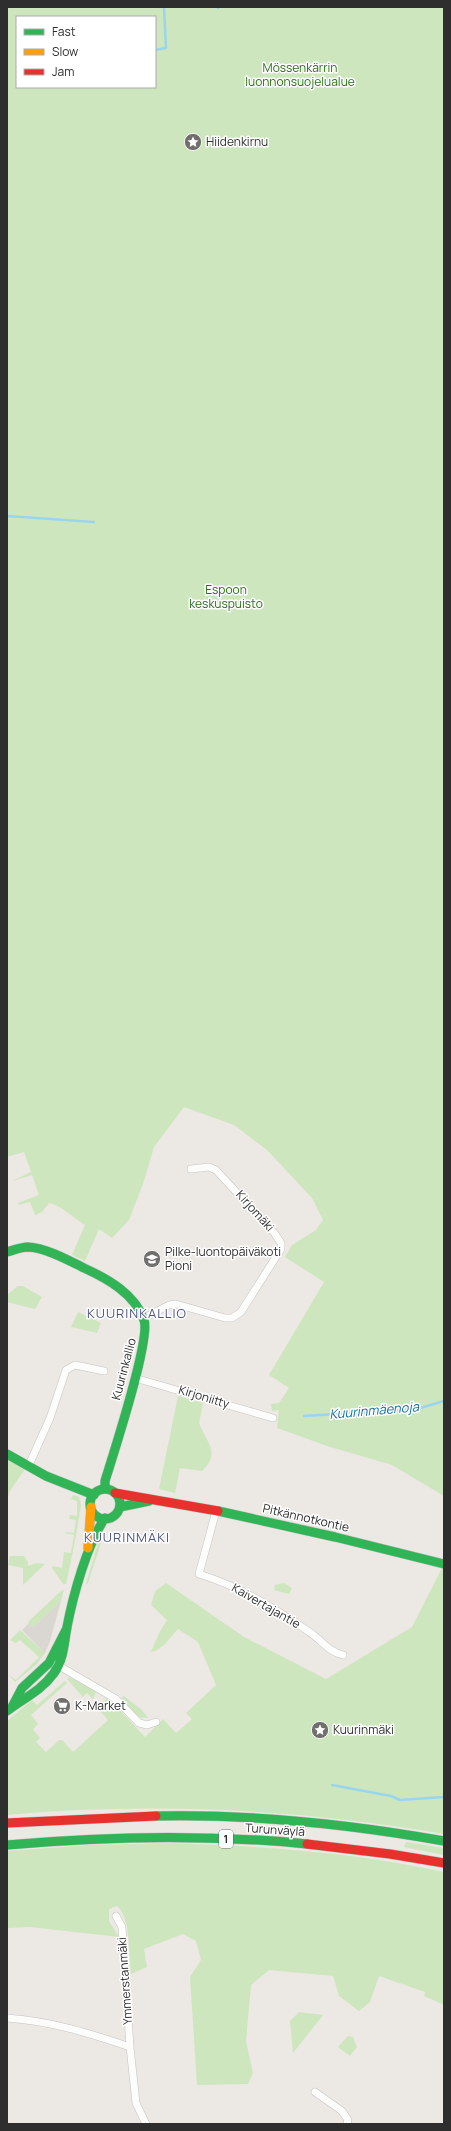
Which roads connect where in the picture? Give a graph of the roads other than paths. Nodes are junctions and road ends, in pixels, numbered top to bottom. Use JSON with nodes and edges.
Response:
{"nodes":[{"id":1,"x":191,"y":1169,"type":"dead end"},
{"id":2,"x":7,"y":1252,"type":"edge"},
{"id":3,"x":144,"y":1318,"type":"junction"},
{"id":4,"x":104,"y":1371,"type":"dead end"},
{"id":5,"x":135,"y":1378,"type":"junction"},
{"id":6,"x":273,"y":1418,"type":"dead end"},
{"id":7,"x":7,"y":1454,"type":"edge"},
{"id":8,"x":28,"y":1465,"type":"junction"},
{"id":9,"x":105,"y":1489,"type":"junction"},
{"id":10,"x":115,"y":1493,"type":"junction"},
{"id":11,"x":94,"y":1495,"type":"junction"},
{"id":12,"x":162,"y":1500,"type":"junction"},
{"id":13,"x":91,"y":1506,"type":"junction"},
{"id":14,"x":120,"y":1507,"type":"junction"},
{"id":15,"x":216,"y":1511,"type":"junction"},
{"id":16,"x":105,"y":1518,"type":"junction"},
{"id":17,"x":87,"y":1559,"type":"junction"},
{"id":18,"x":444,"y":1564,"type":"edge"},
{"id":19,"x":343,"y":1655,"type":"dead end"},
{"id":20,"x":54,"y":1664,"type":"junction"},
{"id":21,"x":9,"y":1708,"type":"edge"},
{"id":22,"x":156,"y":1722,"type":"dead end"},
{"id":23,"x":7,"y":1823,"type":"edge"},
{"id":24,"x":444,"y":1841,"type":"edge"},
{"id":25,"x":7,"y":1845,"type":"edge"},
{"id":26,"x":444,"y":1863,"type":"edge"},
{"id":27,"x":116,"y":1916,"type":"dead end"},
{"id":28,"x":7,"y":2018,"type":"edge"},
{"id":29,"x":130,"y":2047,"type":"junction"},
{"id":30,"x":315,"y":2092,"type":"dead end"},
{"id":31,"x":146,"y":2124,"type":"edge"},
{"id":32,"x":347,"y":2124,"type":"edge"}],
"edges":[{"from":1,"to":3,"type":"street","name":"Kirjomäki"},
{"from":2,"to":3,"type":"main road"},
{"from":3,"to":5,"type":"main road","name":"Kuurinkallio"},
{"from":4,"to":8,"type":"street"},
{"from":5,"to":6,"type":"street","name":"Kirjoniitty"},
{"from":5,"to":9,"type":"main road","name":"Kuurinkallio"},
{"from":7,"to":8,"type":"main road"},
{"from":8,"to":11,"type":"main road"},
{"from":9,"to":10,"type":"main road"},
{"from":9,"to":11,"type":"main road"},
{"from":10,"to":12,"type":"main road","name":"Pitkännotkontie"},
{"from":10,"to":14,"type":"main road"},
{"from":11,"to":13,"type":"main road"},
{"from":12,"to":14,"type":"main road","name":"Pitkännotkontie"},
{"from":12,"to":15,"type":"main road","name":"Pitkännotkontie"},
{"from":13,"to":16,"type":"main road"},
{"from":13,"to":17,"type":"main road"},
{"from":14,"to":16,"type":"main road"},
{"from":15,"to":18,"type":"main road","name":"Pitkännotkontie"},
{"from":15,"to":19,"type":"street","name":"Kaivertajantie"},
{"from":16,"to":17,"type":"main road"},
{"from":17,"to":20,"type":"main road"},
{"from":20,"to":21,"type":"main road"},
{"from":20,"to":21,"type":"main road"},
{"from":20,"to":22,"type":"street"},
{"from":23,"to":24,"type":"main road","name":"Turunväylä","number":"1"},
{"from":25,"to":26,"type":"main road","name":"Turunväylä","number":"1"},
{"from":27,"to":29,"type":"street","name":"Ymmerstanmäki"},
{"from":28,"to":29,"type":"street","name":"Ymmerstanmäki"},
{"from":29,"to":31,"type":"street","name":"Ymmerstanmäki"},
{"from":30,"to":32,"type":"street"}]}
